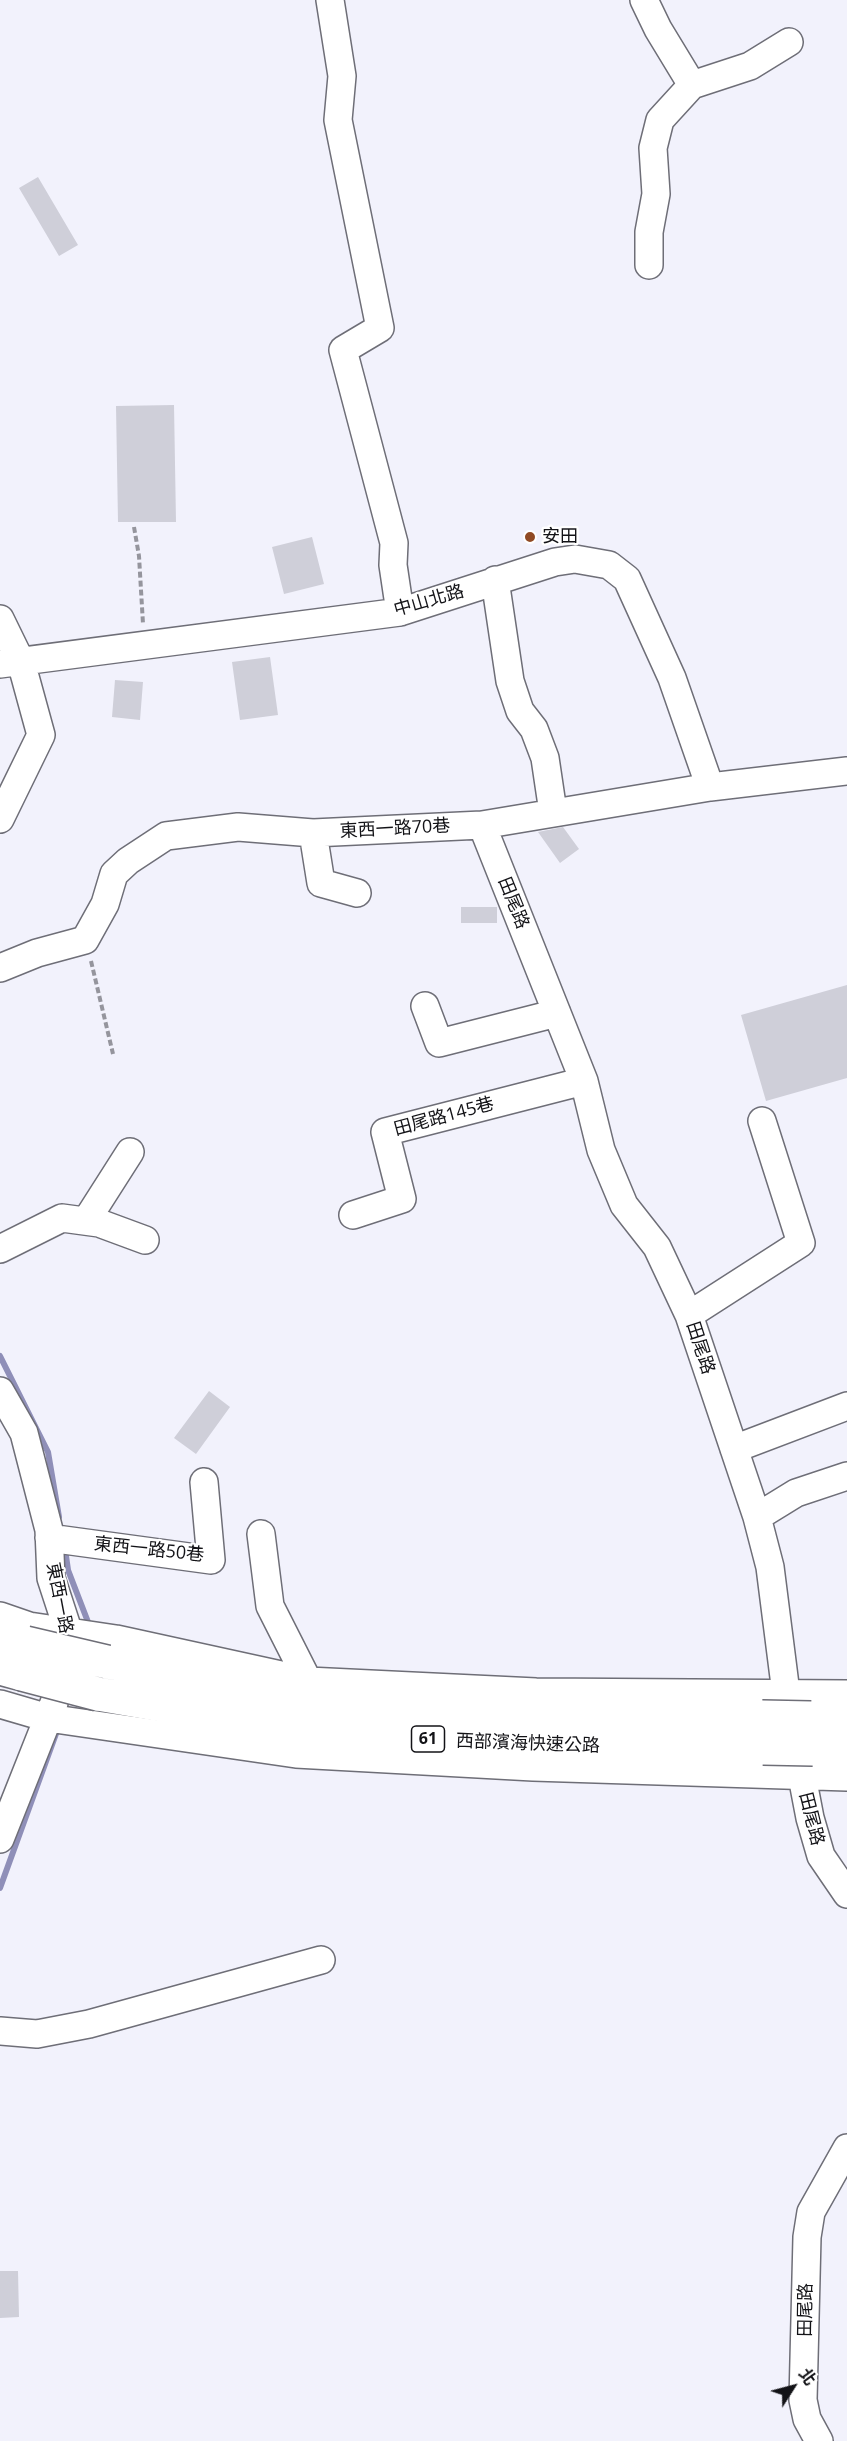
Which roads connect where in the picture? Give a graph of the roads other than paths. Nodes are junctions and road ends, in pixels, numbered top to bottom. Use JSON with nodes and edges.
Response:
{"nodes":[{"id":1,"x":330,"y":0,"type":"edge"},
{"id":2,"x":644,"y":0,"type":"edge"},
{"id":3,"x":789,"y":42,"type":"dead end"},
{"id":4,"x":692,"y":86,"type":"junction"},
{"id":5,"x":649,"y":265,"type":"dead end"},
{"id":6,"x":495,"y":580,"type":"junction"},
{"id":7,"x":400,"y":612,"type":"junction"},
{"id":8,"x":0,"y":619,"type":"edge"},
{"id":9,"x":11,"y":663,"type":"edge"},
{"id":10,"x":847,"y":771,"type":"edge"},
{"id":11,"x":710,"y":787,"type":"junction"},
{"id":12,"x":554,"y":812,"type":"junction"},
{"id":13,"x":0,"y":819,"type":"edge"},
{"id":14,"x":482,"y":825,"type":"junction"},
{"id":15,"x":313,"y":833,"type":"junction"},
{"id":16,"x":357,"y":893,"type":"dead end"},
{"id":17,"x":0,"y":968,"type":"edge"},
{"id":18,"x":425,"y":1006,"type":"dead end"},
{"id":19,"x":557,"y":1013,"type":"junction"},
{"id":20,"x":584,"y":1080,"type":"junction"},
{"id":21,"x":762,"y":1120,"type":"dead end"},
{"id":22,"x":130,"y":1152,"type":"dead end"},
{"id":23,"x":353,"y":1215,"type":"dead end"},
{"id":24,"x":86,"y":1221,"type":"junction"},
{"id":25,"x":145,"y":1240,"type":"dead end"},
{"id":26,"x":0,"y":1249,"type":"edge"},
{"id":27,"x":689,"y":1315,"type":"junction"},
{"id":28,"x":0,"y":1391,"type":"edge"},
{"id":29,"x":847,"y":1406,"type":"edge"},
{"id":30,"x":734,"y":1449,"type":"junction"},
{"id":31,"x":847,"y":1476,"type":"edge"},
{"id":32,"x":204,"y":1482,"type":"dead end"},
{"id":33,"x":757,"y":1517,"type":"junction"},
{"id":34,"x":261,"y":1534,"type":"dead end"},
{"id":35,"x":49,"y":1538,"type":"junction"},
{"id":36,"x":0,"y":1616,"type":"edge"},
{"id":37,"x":68,"y":1630,"type":"junction"},
{"id":38,"x":12,"y":1655,"type":"edge"},
{"id":39,"x":308,"y":1681,"type":"junction"},
{"id":40,"x":786,"y":1693,"type":"junction"},
{"id":41,"x":847,"y":1694,"type":"edge"},
{"id":42,"x":0,"y":1704,"type":"edge"},
{"id":43,"x":48,"y":1718,"type":"junction"},
{"id":44,"x":847,"y":1718,"type":"edge"},
{"id":45,"x":762,"y":1732,"type":"junction"},
{"id":46,"x":808,"y":1748,"type":"junction"},
{"id":47,"x":847,"y":1749,"type":"edge"},
{"id":48,"x":847,"y":1777,"type":"edge"},
{"id":49,"x":0,"y":1839,"type":"edge"},
{"id":50,"x":847,"y":1894,"type":"edge"},
{"id":51,"x":321,"y":1960,"type":"dead end"},
{"id":52,"x":0,"y":2031,"type":"edge"},
{"id":53,"x":847,"y":2148,"type":"edge"},
{"id":54,"x":819,"y":2441,"type":"edge"}],
"edges":[{"from":1,"to":7,"type":"street"},
{"from":2,"to":4,"type":"street"},
{"from":3,"to":4,"type":"street"},
{"from":4,"to":5,"type":"street"},
{"from":6,"to":7,"type":"street","name":"中山北路"},
{"from":6,"to":11,"type":"street","name":"中山北路"},
{"from":6,"to":12,"type":"street"},
{"from":7,"to":9,"type":"street","name":"中山北路"},
{"from":8,"to":9,"type":"street"},
{"from":9,"to":13,"type":"street"},
{"from":10,"to":11,"type":"street","name":"東西一路70巷"},
{"from":11,"to":12,"type":"street","name":"東西一路70巷"},
{"from":12,"to":14,"type":"street","name":"東西一路70巷"},
{"from":14,"to":15,"type":"street","name":"東西一路70巷"},
{"from":14,"to":19,"type":"street","name":"田尾路"},
{"from":15,"to":16,"type":"street"},
{"from":15,"to":17,"type":"street","name":"東西一路70巷"},
{"from":18,"to":19,"type":"street"},
{"from":19,"to":20,"type":"street","name":"田尾路"},
{"from":20,"to":23,"type":"street","name":"田尾路145巷"},
{"from":20,"to":27,"type":"street","name":"田尾路"},
{"from":21,"to":27,"type":"street"},
{"from":22,"to":24,"type":"street"},
{"from":24,"to":25,"type":"street"},
{"from":24,"to":26,"type":"street"},
{"from":27,"to":30,"type":"street","name":"田尾路"},
{"from":28,"to":35,"type":"street","name":"東西一路"},
{"from":29,"to":30,"type":"street"},
{"from":30,"to":33,"type":"street","name":"田尾路"},
{"from":31,"to":33,"type":"street"},
{"from":32,"to":35,"type":"street","name":"東西一路50巷"},
{"from":33,"to":40,"type":"street","name":"田尾路"},
{"from":34,"to":39,"type":"street"},
{"from":35,"to":37,"type":"street","name":"東西一路"},
{"from":36,"to":37,"type":"street"},
{"from":37,"to":39,"type":"street"},
{"from":37,"to":43,"type":"street","name":"東西一路"},
{"from":38,"to":45,"type":"highway","name":"西部濱海快速公路","number":"61","bridge":true},
{"from":38,"to":45,"type":"highway","name":"西部濱海快速公路","number":"61","bridge":true},
{"from":39,"to":40,"type":"street"},
{"from":40,"to":41,"type":"street"},
{"from":40,"to":46,"type":"street","name":"田尾路"},
{"from":42,"to":43,"type":"street"},
{"from":43,"to":46,"type":"street"},
{"from":43,"to":49,"type":"street","name":"東西一路"},
{"from":44,"to":46,"type":"highway","name":"西部濱海快速公路","number":"61"},
{"from":45,"to":46,"type":"highway","name":"西部濱海快速公路","number":"61","bridge":true},
{"from":46,"to":47,"type":"highway","name":"西部濱海快速公路","number":"61"},
{"from":46,"to":48,"type":"street"},
{"from":46,"to":50,"type":"street","name":"田尾路"},
{"from":51,"to":52,"type":"street"},
{"from":53,"to":54,"type":"street","name":"田尾路"}]}
